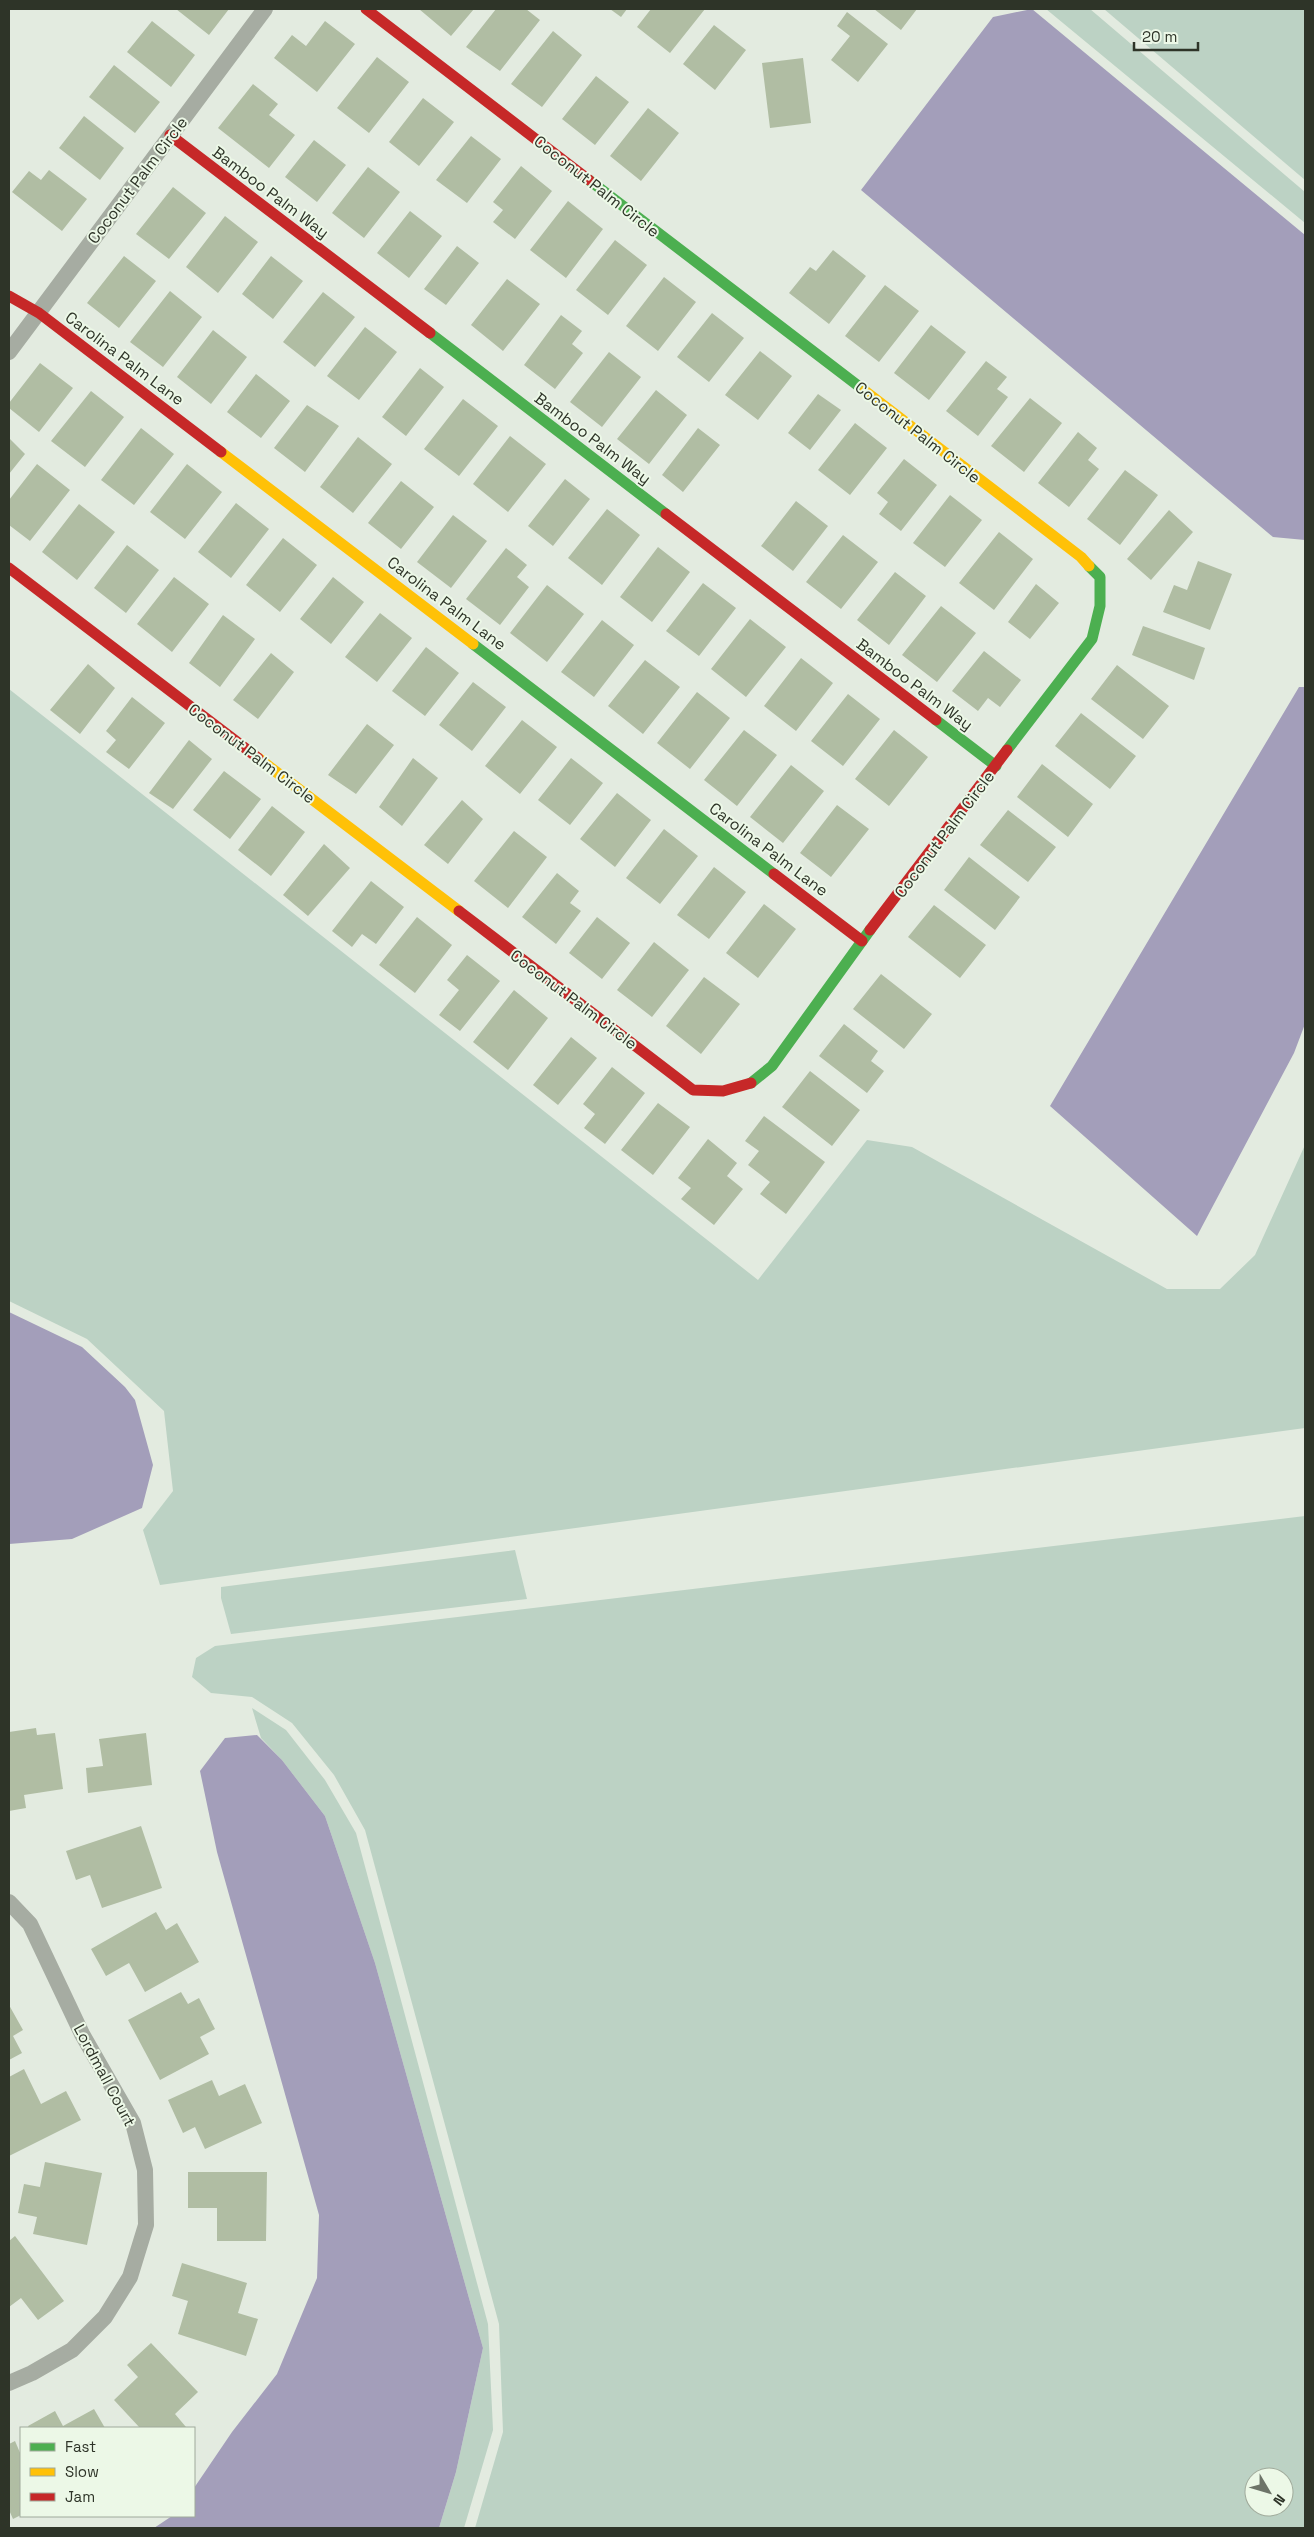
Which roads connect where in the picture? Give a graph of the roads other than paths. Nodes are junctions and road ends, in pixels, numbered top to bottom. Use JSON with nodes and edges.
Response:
{"nodes":[{"id":1,"x":265,"y":9,"type":"edge"},
{"id":2,"x":366,"y":9,"type":"edge"},
{"id":3,"x":170,"y":136,"type":"junction"},
{"id":4,"x":9,"y":296,"type":"edge"},
{"id":5,"x":39,"y":313,"type":"junction"},
{"id":6,"x":9,"y":352,"type":"edge"},
{"id":7,"x":9,"y":568,"type":"edge"},
{"id":8,"x":996,"y":766,"type":"junction"},
{"id":9,"x":862,"y":941,"type":"junction"},
{"id":10,"x":9,"y":1902,"type":"edge"},
{"id":11,"x":9,"y":2383,"type":"edge"}],
"edges":[{"from":1,"to":3,"type":"street","name":"Coconut Palm Circle"},
{"from":2,"to":8,"type":"street","name":"Coconut Palm Circle"},
{"from":3,"to":5,"type":"street","name":"Coconut Palm Circle"},
{"from":3,"to":8,"type":"street","name":"Bamboo Palm Way"},
{"from":4,"to":5,"type":"street","name":"Carolina Palm Lane"},
{"from":5,"to":6,"type":"street","name":"Coconut Palm Circle"},
{"from":5,"to":9,"type":"street","name":"Carolina Palm Lane"},
{"from":7,"to":9,"type":"street","name":"Coconut Palm Circle"},
{"from":8,"to":9,"type":"street","name":"Coconut Palm Circle"},
{"from":10,"to":11,"type":"street","name":"Lordmall Court"}]}
